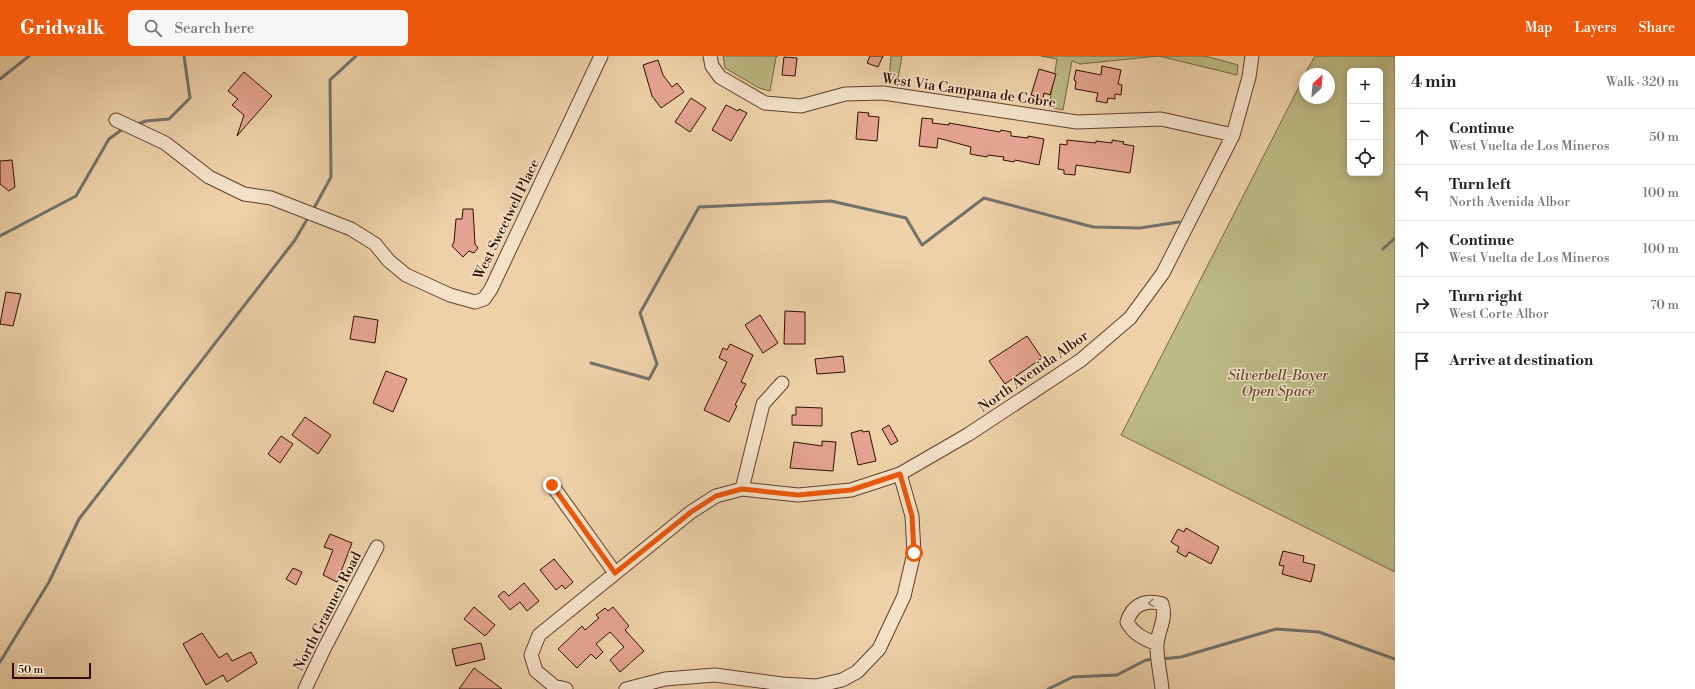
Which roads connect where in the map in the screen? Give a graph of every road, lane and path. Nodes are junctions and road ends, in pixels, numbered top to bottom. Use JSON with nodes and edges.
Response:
{"nodes":[{"id":1,"x":601,"y":56,"type":"edge"},
{"id":2,"x":1252,"y":56,"type":"edge"},
{"id":3,"x":711,"y":61,"type":"edge"},
{"id":4,"x":116,"y":120,"type":"dead end"},
{"id":5,"x":1233,"y":134,"type":"junction"},
{"id":6,"x":782,"y":383,"type":"dead end"},
{"id":7,"x":900,"y":474,"type":"junction"},
{"id":8,"x":552,"y":485,"type":"dead end"},
{"id":9,"x":742,"y":489,"type":"junction"},
{"id":10,"x":377,"y":547,"type":"dead end"},
{"id":11,"x":615,"y":573,"type":"junction"},
{"id":12,"x":1157,"y":644,"type":"dead end"},
{"id":13,"x":305,"y":689,"type":"edge"},
{"id":14,"x":566,"y":689,"type":"edge"},
{"id":15,"x":626,"y":689,"type":"edge"},
{"id":16,"x":1162,"y":689,"type":"edge"}],
"edges":[{"from":1,"to":4,"type":"street","name":"West Sweetwell Place"},
{"from":2,"to":5,"type":"street","name":"North Avenida Albor"},
{"from":3,"to":5,"type":"street","name":"West Via Campana de Cobre"},
{"from":5,"to":7,"type":"street","name":"North Avenida Albor"},
{"from":6,"to":9,"type":"street"},
{"from":7,"to":9,"type":"street","name":"North Avenida Albor"},
{"from":7,"to":15,"type":"street"},
{"from":8,"to":11,"type":"street"},
{"from":9,"to":11,"type":"street"},
{"from":10,"to":13,"type":"street","name":"North Grannen Road"},
{"from":11,"to":14,"type":"street"},
{"from":12,"to":16,"type":"street"}]}
